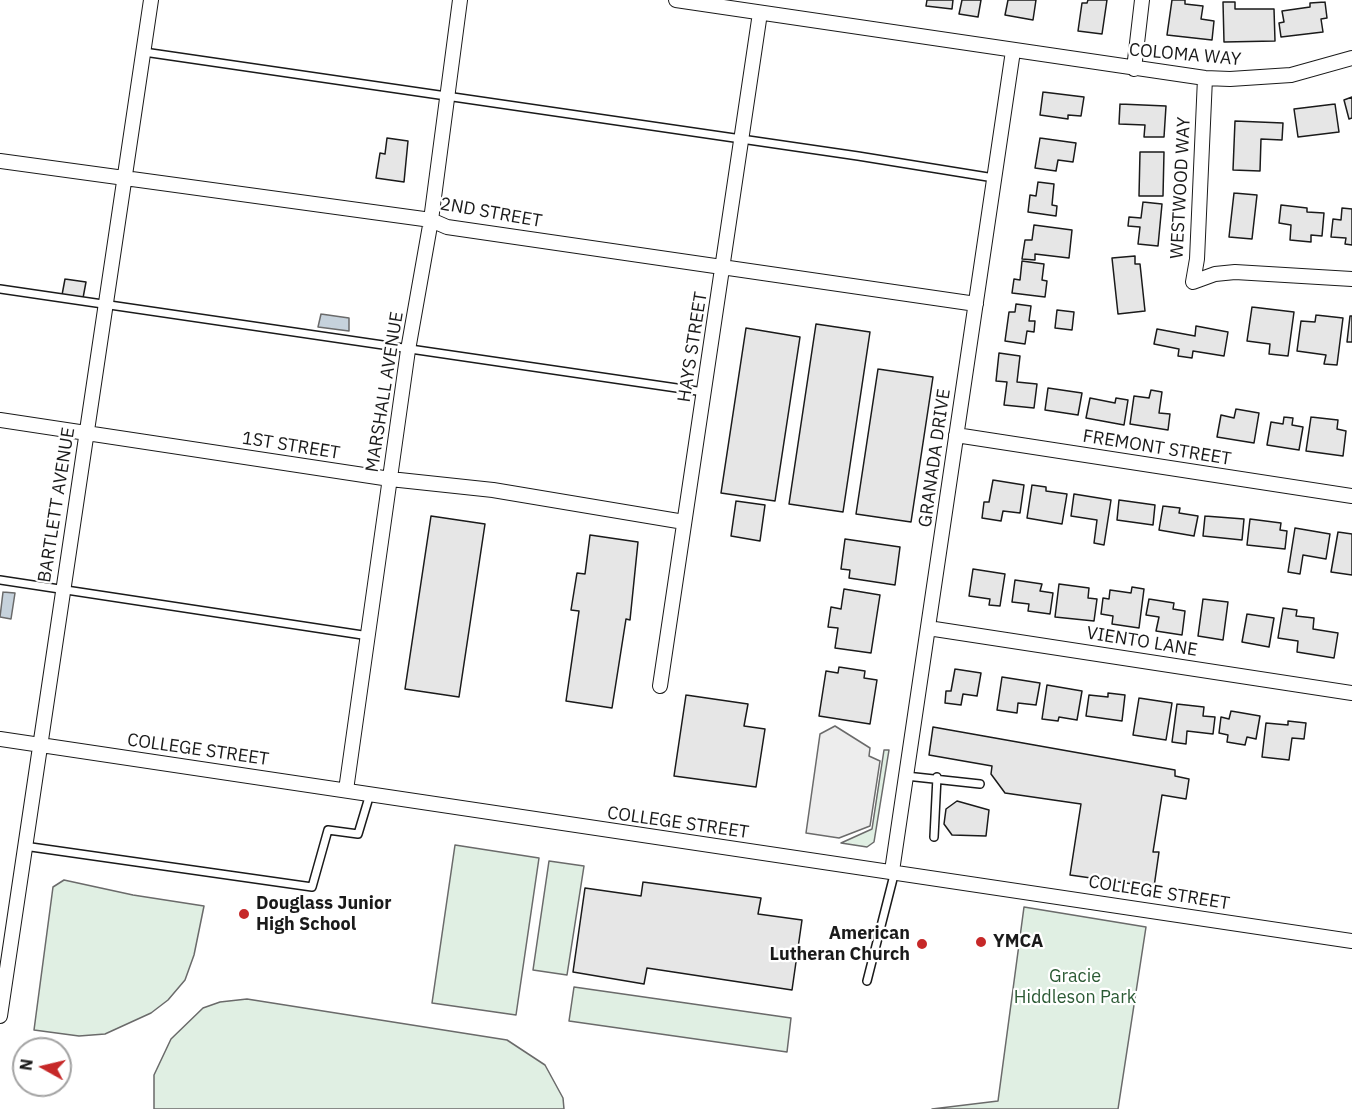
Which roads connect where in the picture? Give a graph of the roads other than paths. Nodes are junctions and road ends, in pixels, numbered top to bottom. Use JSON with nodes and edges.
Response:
{"nodes":[{"id":1,"x":151,"y":0,"type":"edge"},
{"id":2,"x":460,"y":0,"type":"edge"},
{"id":3,"x":676,"y":0,"type":"edge"},
{"id":4,"x":1142,"y":0,"type":"edge"},
{"id":5,"x":760,"y":13,"type":"junction"},
{"id":6,"x":1013,"y":51,"type":"junction"},
{"id":7,"x":144,"y":52,"type":"junction"},
{"id":8,"x":1352,"y":58,"type":"edge"},
{"id":9,"x":1134,"y":69,"type":"junction"},
{"id":10,"x":1205,"y":78,"type":"junction"},
{"id":11,"x":448,"y":96,"type":"junction"},
{"id":12,"x":742,"y":139,"type":"junction"},
{"id":13,"x":0,"y":161,"type":"edge"},
{"id":14,"x":994,"y":178,"type":"junction"},
{"id":15,"x":125,"y":180,"type":"junction"},
{"id":16,"x":431,"y":220,"type":"junction"},
{"id":17,"x":723,"y":268,"type":"junction"},
{"id":18,"x":1352,"y":279,"type":"edge"},
{"id":19,"x":0,"y":289,"type":"edge"},
{"id":20,"x":107,"y":304,"type":"junction"},
{"id":21,"x":976,"y":304,"type":"junction"},
{"id":22,"x":408,"y":350,"type":"junction"},
{"id":23,"x":704,"y":392,"type":"junction"},
{"id":24,"x":0,"y":420,"type":"edge"},
{"id":25,"x":87,"y":433,"type":"junction"},
{"id":26,"x":956,"y":435,"type":"junction"},
{"id":27,"x":390,"y":479,"type":"junction"},
{"id":28,"x":1352,"y":496,"type":"edge"},
{"id":29,"x":684,"y":522,"type":"junction"},
{"id":30,"x":0,"y":580,"type":"edge"},
{"id":31,"x":63,"y":589,"type":"junction"},
{"id":32,"x":928,"y":628,"type":"junction"},
{"id":33,"x":369,"y":636,"type":"junction"},
{"id":34,"x":660,"y":686,"type":"dead end"},
{"id":35,"x":1352,"y":693,"type":"edge"},
{"id":36,"x":0,"y":739,"type":"edge"},
{"id":37,"x":40,"y":745,"type":"junction"},
{"id":38,"x":906,"y":776,"type":"junction"},
{"id":39,"x":937,"y":777,"type":"junction"},
{"id":40,"x":980,"y":784,"type":"dead end"},
{"id":41,"x":346,"y":790,"type":"junction"},
{"id":42,"x":370,"y":794,"type":"junction"},
{"id":43,"x":934,"y":837,"type":"dead end"},
{"id":44,"x":24,"y":846,"type":"junction"},
{"id":45,"x":893,"y":871,"type":"junction"},
{"id":46,"x":1352,"y":941,"type":"edge"},
{"id":47,"x":867,"y":981,"type":"dead end"},
{"id":48,"x":0,"y":1016,"type":"edge"}],
"edges":[{"from":1,"to":7,"type":"street","name":"BARTLETT AVENUE"},
{"from":2,"to":11,"type":"street","name":"MARSHALL AVENUE"},
{"from":3,"to":5,"type":"street","name":"COLOMA WAY"},
{"from":4,"to":9,"type":"street"},
{"from":5,"to":6,"type":"street","name":"COLOMA WAY"},
{"from":5,"to":12,"type":"street","name":"HAYS STREET"},
{"from":6,"to":9,"type":"street","name":"COLOMA WAY"},
{"from":6,"to":14,"type":"street","name":"GRANADA DRIVE"},
{"from":7,"to":11,"type":"lane"},
{"from":7,"to":15,"type":"street","name":"BARTLETT AVENUE"},
{"from":8,"to":10,"type":"street","name":"COLOMA WAY"},
{"from":9,"to":10,"type":"street","name":"COLOMA WAY"},
{"from":10,"to":18,"type":"street","name":"WESTWOOD WAY"},
{"from":11,"to":12,"type":"lane"},
{"from":11,"to":16,"type":"street","name":"MARSHALL AVENUE"},
{"from":12,"to":14,"type":"lane"},
{"from":12,"to":17,"type":"street","name":"HAYS STREET"},
{"from":13,"to":15,"type":"street","name":"2ND STREET"},
{"from":14,"to":21,"type":"street","name":"GRANADA DRIVE"},
{"from":15,"to":16,"type":"street","name":"2ND STREET"},
{"from":15,"to":20,"type":"street","name":"BARTLETT AVENUE"},
{"from":16,"to":17,"type":"street","name":"2ND STREET"},
{"from":16,"to":22,"type":"street","name":"MARSHALL AVENUE"},
{"from":17,"to":21,"type":"street","name":"2ND STREET"},
{"from":17,"to":23,"type":"street","name":"HAYS STREET"},
{"from":19,"to":20,"type":"lane"},
{"from":20,"to":22,"type":"lane"},
{"from":20,"to":25,"type":"street","name":"BARTLETT AVENUE"},
{"from":21,"to":26,"type":"street","name":"GRANADA DRIVE"},
{"from":22,"to":23,"type":"lane"},
{"from":22,"to":27,"type":"street","name":"MARSHALL AVENUE"},
{"from":23,"to":29,"type":"street","name":"HAYS STREET"},
{"from":24,"to":25,"type":"street","name":"1ST STREET"},
{"from":25,"to":27,"type":"street","name":"1ST STREET"},
{"from":25,"to":31,"type":"street","name":"BARTLETT AVENUE"},
{"from":26,"to":28,"type":"street","name":"FREMONT STREET"},
{"from":26,"to":32,"type":"street","name":"GRANADA DRIVE"},
{"from":27,"to":29,"type":"street","name":"1ST STREET"},
{"from":27,"to":33,"type":"street","name":"MARSHALL AVENUE"},
{"from":29,"to":34,"type":"street","name":"HAYS STREET"},
{"from":30,"to":31,"type":"lane"},
{"from":31,"to":33,"type":"lane"},
{"from":31,"to":37,"type":"street","name":"BARTLETT AVENUE"},
{"from":32,"to":35,"type":"street","name":"VIENTO LANE"},
{"from":32,"to":38,"type":"street","name":"GRANADA DRIVE"},
{"from":33,"to":41,"type":"street","name":"MARSHALL AVENUE"},
{"from":36,"to":37,"type":"street","name":"COLLEGE STREET"},
{"from":37,"to":41,"type":"street","name":"COLLEGE STREET"},
{"from":37,"to":44,"type":"street","name":"BARTLETT AVENUE"},
{"from":38,"to":39,"type":"lane"},
{"from":38,"to":45,"type":"street","name":"GRANADA DRIVE"},
{"from":39,"to":40,"type":"lane"},
{"from":39,"to":43,"type":"lane"},
{"from":41,"to":42,"type":"street","name":"COLLEGE STREET"},
{"from":42,"to":44,"type":"lane"},
{"from":42,"to":45,"type":"street","name":"COLLEGE STREET"},
{"from":44,"to":48,"type":"street","name":"BARTLETT AVENUE"},
{"from":45,"to":46,"type":"street","name":"COLLEGE STREET"},
{"from":45,"to":47,"type":"lane"}]}
